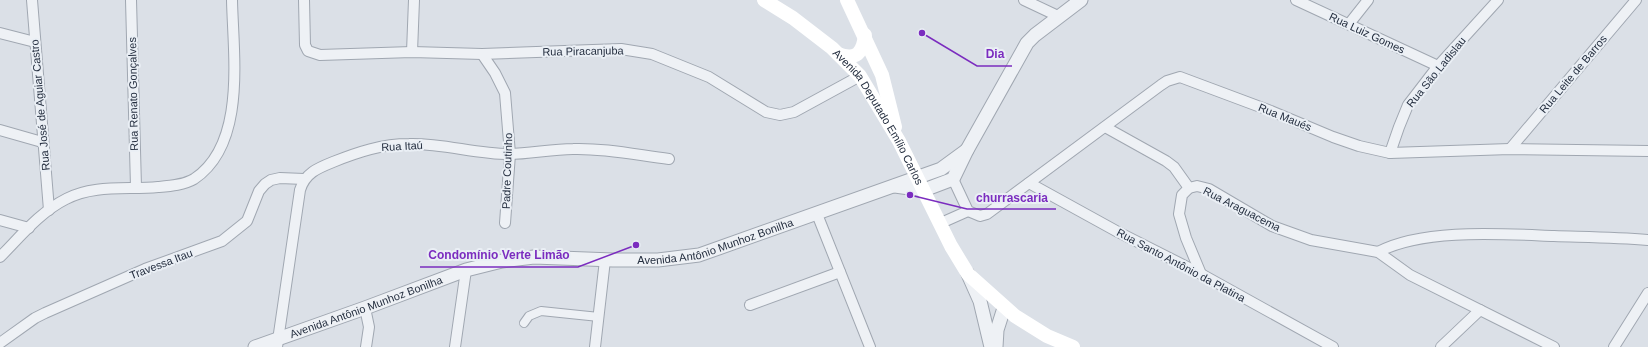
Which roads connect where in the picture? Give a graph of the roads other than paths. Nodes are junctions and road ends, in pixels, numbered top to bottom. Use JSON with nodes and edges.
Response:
{"nodes":[{"id":1,"x":32,"y":0,"type":"edge"},
{"id":2,"x":131,"y":0,"type":"edge"},
{"id":3,"x":232,"y":0,"type":"edge"},
{"id":4,"x":304,"y":0,"type":"edge"},
{"id":5,"x":414,"y":0,"type":"edge"},
{"id":6,"x":764,"y":0,"type":"edge"},
{"id":7,"x":847,"y":0,"type":"edge"},
{"id":8,"x":1024,"y":0,"type":"edge"},
{"id":9,"x":1081,"y":0,"type":"edge"},
{"id":10,"x":1296,"y":0,"type":"edge"},
{"id":11,"x":1368,"y":0,"type":"edge"},
{"id":12,"x":1498,"y":0,"type":"edge"},
{"id":13,"x":1636,"y":0,"type":"edge"},
{"id":14,"x":1060,"y":17,"type":"junction"},
{"id":15,"x":1349,"y":24,"type":"junction"},
{"id":16,"x":0,"y":33,"type":"edge"},
{"id":17,"x":865,"y":35,"type":"junction"},
{"id":18,"x":35,"y":42,"type":"junction"},
{"id":19,"x":412,"y":52,"type":"junction"},
{"id":20,"x":482,"y":54,"type":"junction"},
{"id":21,"x":838,"y":54,"type":"junction"},
{"id":22,"x":1438,"y":66,"type":"junction"},
{"id":23,"x":860,"y":76,"type":"junction"},
{"id":24,"x":1106,"y":127,"type":"junction"},
{"id":25,"x":0,"y":130,"type":"edge"},
{"id":26,"x":899,"y":141,"type":"junction"},
{"id":27,"x":42,"y":142,"type":"junction"},
{"id":28,"x":1510,"y":149,"type":"junction"},
{"id":29,"x":968,"y":150,"type":"junction"},
{"id":30,"x":1648,"y":151,"type":"edge"},
{"id":31,"x":1390,"y":153,"type":"junction"},
{"id":32,"x":510,"y":154,"type":"junction"},
{"id":33,"x":669,"y":159,"type":"dead end"},
{"id":34,"x":917,"y":177,"type":"junction"},
{"id":35,"x":304,"y":179,"type":"junction"},
{"id":36,"x":952,"y":179,"type":"junction"},
{"id":37,"x":1029,"y":182,"type":"junction"},
{"id":38,"x":894,"y":186,"type":"junction"},
{"id":39,"x":136,"y":187,"type":"junction"},
{"id":40,"x":1189,"y":188,"type":"junction"},
{"id":41,"x":924,"y":190,"type":"junction"},
{"id":42,"x":49,"y":210,"type":"junction"},
{"id":43,"x":968,"y":211,"type":"junction"},
{"id":44,"x":817,"y":214,"type":"junction"},
{"id":45,"x":0,"y":220,"type":"edge"},
{"id":46,"x":505,"y":223,"type":"dead end"},
{"id":47,"x":941,"y":224,"type":"junction"},
{"id":48,"x":29,"y":228,"type":"junction"},
{"id":49,"x":1648,"y":240,"type":"edge"},
{"id":50,"x":1378,"y":252,"type":"junction"},
{"id":51,"x":0,"y":257,"type":"edge"},
{"id":52,"x":605,"y":260,"type":"junction"},
{"id":53,"x":466,"y":270,"type":"junction"},
{"id":54,"x":840,"y":272,"type":"junction"},
{"id":55,"x":968,"y":274,"type":"junction"},
{"id":56,"x":1202,"y":274,"type":"junction"},
{"id":57,"x":1648,"y":293,"type":"edge"},
{"id":58,"x":750,"y":306,"type":"dead end"},
{"id":59,"x":365,"y":308,"type":"junction"},
{"id":60,"x":1004,"y":308,"type":"junction"},
{"id":61,"x":1480,"y":310,"type":"junction"},
{"id":62,"x":599,"y":317,"type":"junction"},
{"id":63,"x":524,"y":323,"type":"dead end"},
{"id":64,"x":0,"y":343,"type":"edge"},
{"id":65,"x":277,"y":343,"type":"edge"},
{"id":66,"x":255,"y":347,"type":"edge"},
{"id":67,"x":366,"y":347,"type":"edge"},
{"id":68,"x":455,"y":347,"type":"edge"},
{"id":69,"x":595,"y":347,"type":"edge"},
{"id":70,"x":870,"y":347,"type":"edge"},
{"id":71,"x":991,"y":347,"type":"edge"},
{"id":72,"x":996,"y":347,"type":"edge"},
{"id":73,"x":1073,"y":347,"type":"edge"},
{"id":74,"x":1333,"y":347,"type":"edge"},
{"id":75,"x":1441,"y":347,"type":"edge"},
{"id":76,"x":1554,"y":347,"type":"edge"},
{"id":77,"x":1614,"y":347,"type":"edge"}],
"edges":[{"from":1,"to":18,"type":"street","name":"Rua José de Aguiar Castro"},
{"from":2,"to":39,"type":"street","name":"Rua Renato Gonçalves"},
{"from":3,"to":39,"type":"street"},
{"from":4,"to":19,"type":"street","name":"Rua Piracanjuba"},
{"from":5,"to":19,"type":"street"},
{"from":6,"to":21,"type":"main road","name":"Avenida Deputado Emílio Carlos"},
{"from":7,"to":17,"type":"main road"},
{"from":8,"to":14,"type":"street"},
{"from":9,"to":14,"type":"street"},
{"from":10,"to":15,"type":"street","name":"Rua Luiz Gomes"},
{"from":11,"to":15,"type":"street"},
{"from":12,"to":22,"type":"street","name":"Rua São Ladislau"},
{"from":13,"to":28,"type":"street","name":"Rua Leite de Barros"},
{"from":14,"to":29,"type":"street"},
{"from":15,"to":22,"type":"street","name":"Rua Luiz Gomes"},
{"from":16,"to":18,"type":"street"},
{"from":17,"to":21,"type":"main road"},
{"from":17,"to":26,"type":"main road"},
{"from":18,"to":27,"type":"street","name":"Rua José de Aguiar Castro"},
{"from":19,"to":20,"type":"street","name":"Rua Piracanjuba"},
{"from":20,"to":23,"type":"street","name":"Rua Piracanjuba"},
{"from":20,"to":32,"type":"street","name":"Padre Coutinho"},
{"from":21,"to":23,"type":"main road","name":"Avenida Deputado Emílio Carlos"},
{"from":22,"to":31,"type":"street","name":"Rua São Ladislau"},
{"from":23,"to":26,"type":"main road","name":"Avenida Deputado Emílio Carlos"},
{"from":24,"to":31,"type":"street","name":"Rua Maués"},
{"from":24,"to":37,"type":"street","name":"Rua Maués"},
{"from":24,"to":40,"type":"street"},
{"from":25,"to":27,"type":"street"},
{"from":26,"to":34,"type":"main road","name":"Avenida Deputado Emílio Carlos"},
{"from":27,"to":42,"type":"street","name":"Rua José de Aguiar Castro"},
{"from":28,"to":30,"type":"street","name":"Rua Maués"},
{"from":28,"to":31,"type":"street","name":"Rua Maués"},
{"from":29,"to":34,"type":"street","name":"Avenida Antônio Munhoz Bonilha"},
{"from":29,"to":36,"type":"street"},
{"from":32,"to":33,"type":"street","name":"Rua Itaú"},
{"from":32,"to":35,"type":"street","name":"Rua Itaú"},
{"from":32,"to":46,"type":"street","name":"Padre Coutinho"},
{"from":34,"to":38,"type":"street","name":"Avenida Antônio Munhoz Bonilha"},
{"from":34,"to":41,"type":"main road","name":"Avenida Deputado Emílio Carlos"},
{"from":35,"to":64,"type":"street","name":"Travessa Itau"},
{"from":35,"to":65,"type":"street"},
{"from":36,"to":41,"type":"street"},
{"from":36,"to":43,"type":"street"},
{"from":37,"to":43,"type":"street","name":"Rua Maués"},
{"from":37,"to":56,"type":"street","name":"Rua Santo Antônio da Platina"},
{"from":38,"to":41,"type":"street"},
{"from":38,"to":44,"type":"street","name":"Avenida Antônio Munhoz Bonilha"},
{"from":39,"to":42,"type":"street"},
{"from":40,"to":50,"type":"street","name":"Rua Araguacema"},
{"from":40,"to":56,"type":"street","name":"Rua Araguacema"},
{"from":41,"to":47,"type":"main road","name":"Avenida Deputado Emílio Carlos"},
{"from":42,"to":48,"type":"street"},
{"from":43,"to":47,"type":"street"},
{"from":44,"to":52,"type":"street","name":"Avenida Antônio Munhoz Bonilha"},
{"from":44,"to":54,"type":"street"},
{"from":45,"to":48,"type":"street"},
{"from":47,"to":55,"type":"main road","name":"Avenida Deputado Emílio Carlos"},
{"from":48,"to":51,"type":"street"},
{"from":49,"to":50,"type":"street"},
{"from":50,"to":61,"type":"street","name":"Rua Araguacema"},
{"from":52,"to":53,"type":"street","name":"Avenida Antônio Munhoz Bonilha"},
{"from":52,"to":62,"type":"street"},
{"from":53,"to":59,"type":"street","name":"Avenida Antônio Munhoz Bonilha"},
{"from":53,"to":68,"type":"street"},
{"from":54,"to":58,"type":"street"},
{"from":54,"to":70,"type":"street"},
{"from":55,"to":60,"type":"main road","name":"Avenida Deputado Emílio Carlos"},
{"from":55,"to":71,"type":"street"},
{"from":56,"to":74,"type":"street","name":"Rua Santo Antônio da Platina"},
{"from":57,"to":77,"type":"street"},
{"from":59,"to":65,"type":"street","name":"Avenida Antônio Munhoz Bonilha"},
{"from":59,"to":67,"type":"street"},
{"from":60,"to":72,"type":"street"},
{"from":60,"to":73,"type":"main road","name":"Avenida Deputado Emílio Carlos"},
{"from":61,"to":75,"type":"street"},
{"from":61,"to":76,"type":"street","name":"Rua Araguacema"},
{"from":62,"to":63,"type":"street"},
{"from":62,"to":69,"type":"street"},
{"from":65,"to":66,"type":"street","name":"Avenida Antônio Munhoz Bonilha"}]}
